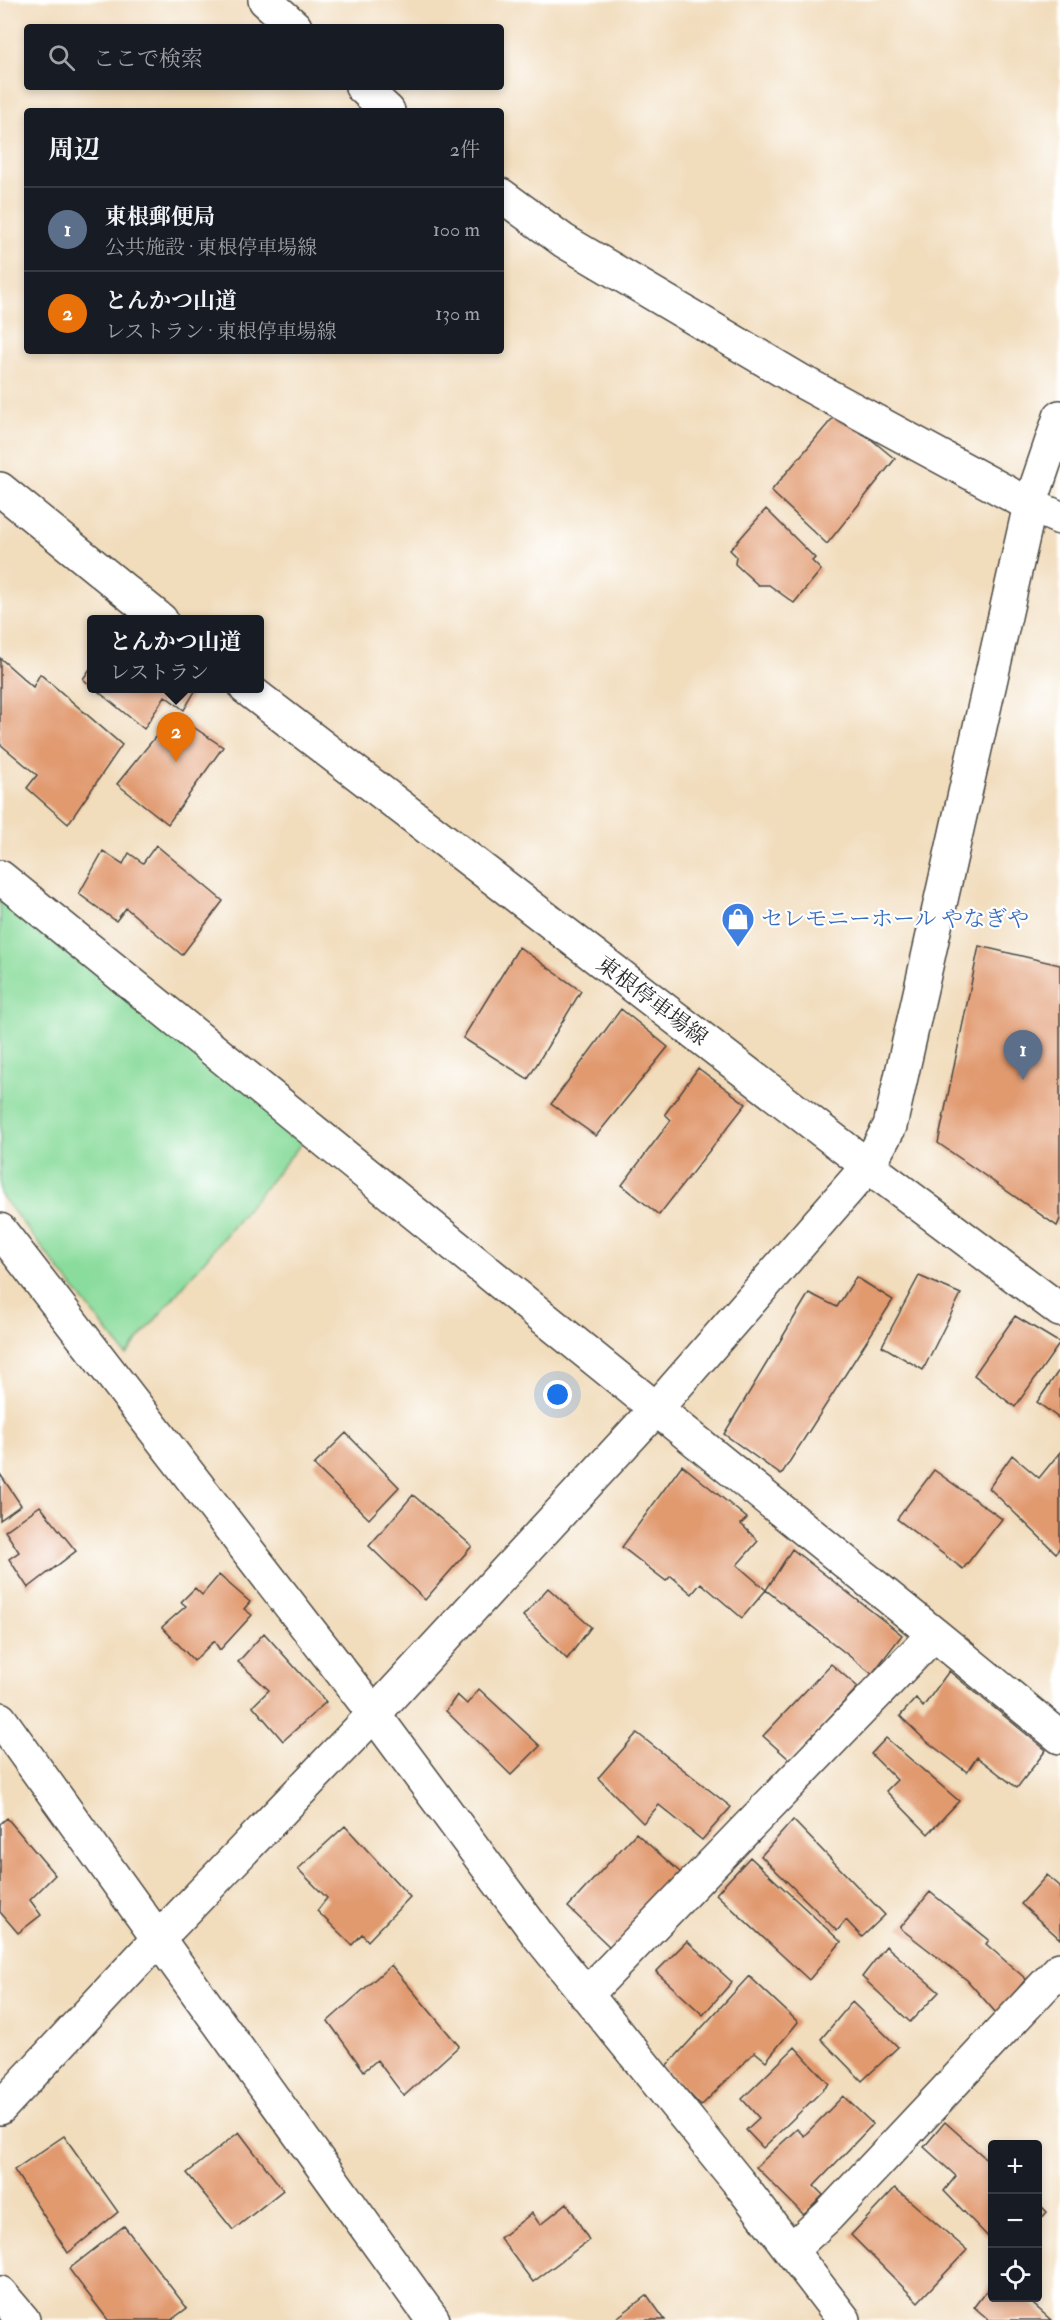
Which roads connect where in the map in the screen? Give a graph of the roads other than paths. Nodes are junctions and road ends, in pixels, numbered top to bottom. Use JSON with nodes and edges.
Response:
{"nodes":[{"id":1,"x":265,"y":0,"type":"edge"},
{"id":2,"x":292,"y":24,"type":"edge"},
{"id":3,"x":365,"y":90,"type":"edge"},
{"id":4,"x":385,"y":108,"type":"edge"},
{"id":5,"x":504,"y":197,"type":"edge"},
{"id":6,"x":1060,"y":417,"type":"edge"},
{"id":7,"x":0,"y":489,"type":"edge"},
{"id":8,"x":1030,"y":505,"type":"junction"},
{"id":9,"x":1060,"y":518,"type":"edge"},
{"id":10,"x":155,"y":615,"type":"edge"},
{"id":11,"x":253,"y":693,"type":"edge"},
{"id":12,"x":0,"y":878,"type":"edge"},
{"id":13,"x":868,"y":1166,"type":"junction"},
{"id":14,"x":0,"y":1230,"type":"edge"},
{"id":15,"x":1060,"y":1310,"type":"edge"},
{"id":16,"x":655,"y":1410,"type":"junction"},
{"id":17,"x":933,"y":1634,"type":"junction"},
{"id":18,"x":374,"y":1714,"type":"junction"},
{"id":19,"x":0,"y":1719,"type":"edge"},
{"id":20,"x":1060,"y":1737,"type":"edge"},
{"id":21,"x":158,"y":1939,"type":"junction"},
{"id":22,"x":1060,"y":1969,"type":"edge"},
{"id":23,"x":586,"y":1995,"type":"junction"},
{"id":24,"x":0,"y":2108,"type":"edge"},
{"id":25,"x":791,"y":2250,"type":"junction"},
{"id":26,"x":0,"y":2293,"type":"edge"},
{"id":27,"x":23,"y":2320,"type":"edge"},
{"id":28,"x":433,"y":2320,"type":"edge"},
{"id":29,"x":844,"y":2320,"type":"edge"}],
"edges":[{"from":1,"to":2,"type":"street"},
{"from":3,"to":4,"type":"street"},
{"from":5,"to":8,"type":"street"},
{"from":6,"to":8,"type":"street"},
{"from":7,"to":10,"type":"street"},
{"from":8,"to":9,"type":"street"},
{"from":8,"to":13,"type":"street"},
{"from":11,"to":13,"type":"street","name":"東根停車場線"},
{"from":12,"to":16,"type":"street"},
{"from":13,"to":15,"type":"street","name":"東根停車場線"},
{"from":13,"to":16,"type":"street"},
{"from":14,"to":18,"type":"street"},
{"from":16,"to":17,"type":"street"},
{"from":16,"to":18,"type":"street"},
{"from":17,"to":20,"type":"street"},
{"from":17,"to":23,"type":"street"},
{"from":18,"to":21,"type":"street"},
{"from":18,"to":23,"type":"street"},
{"from":19,"to":21,"type":"street"},
{"from":21,"to":24,"type":"street"},
{"from":21,"to":28,"type":"street"},
{"from":22,"to":25,"type":"street"},
{"from":23,"to":25,"type":"street"},
{"from":25,"to":29,"type":"street"},
{"from":26,"to":27,"type":"street"}]}
